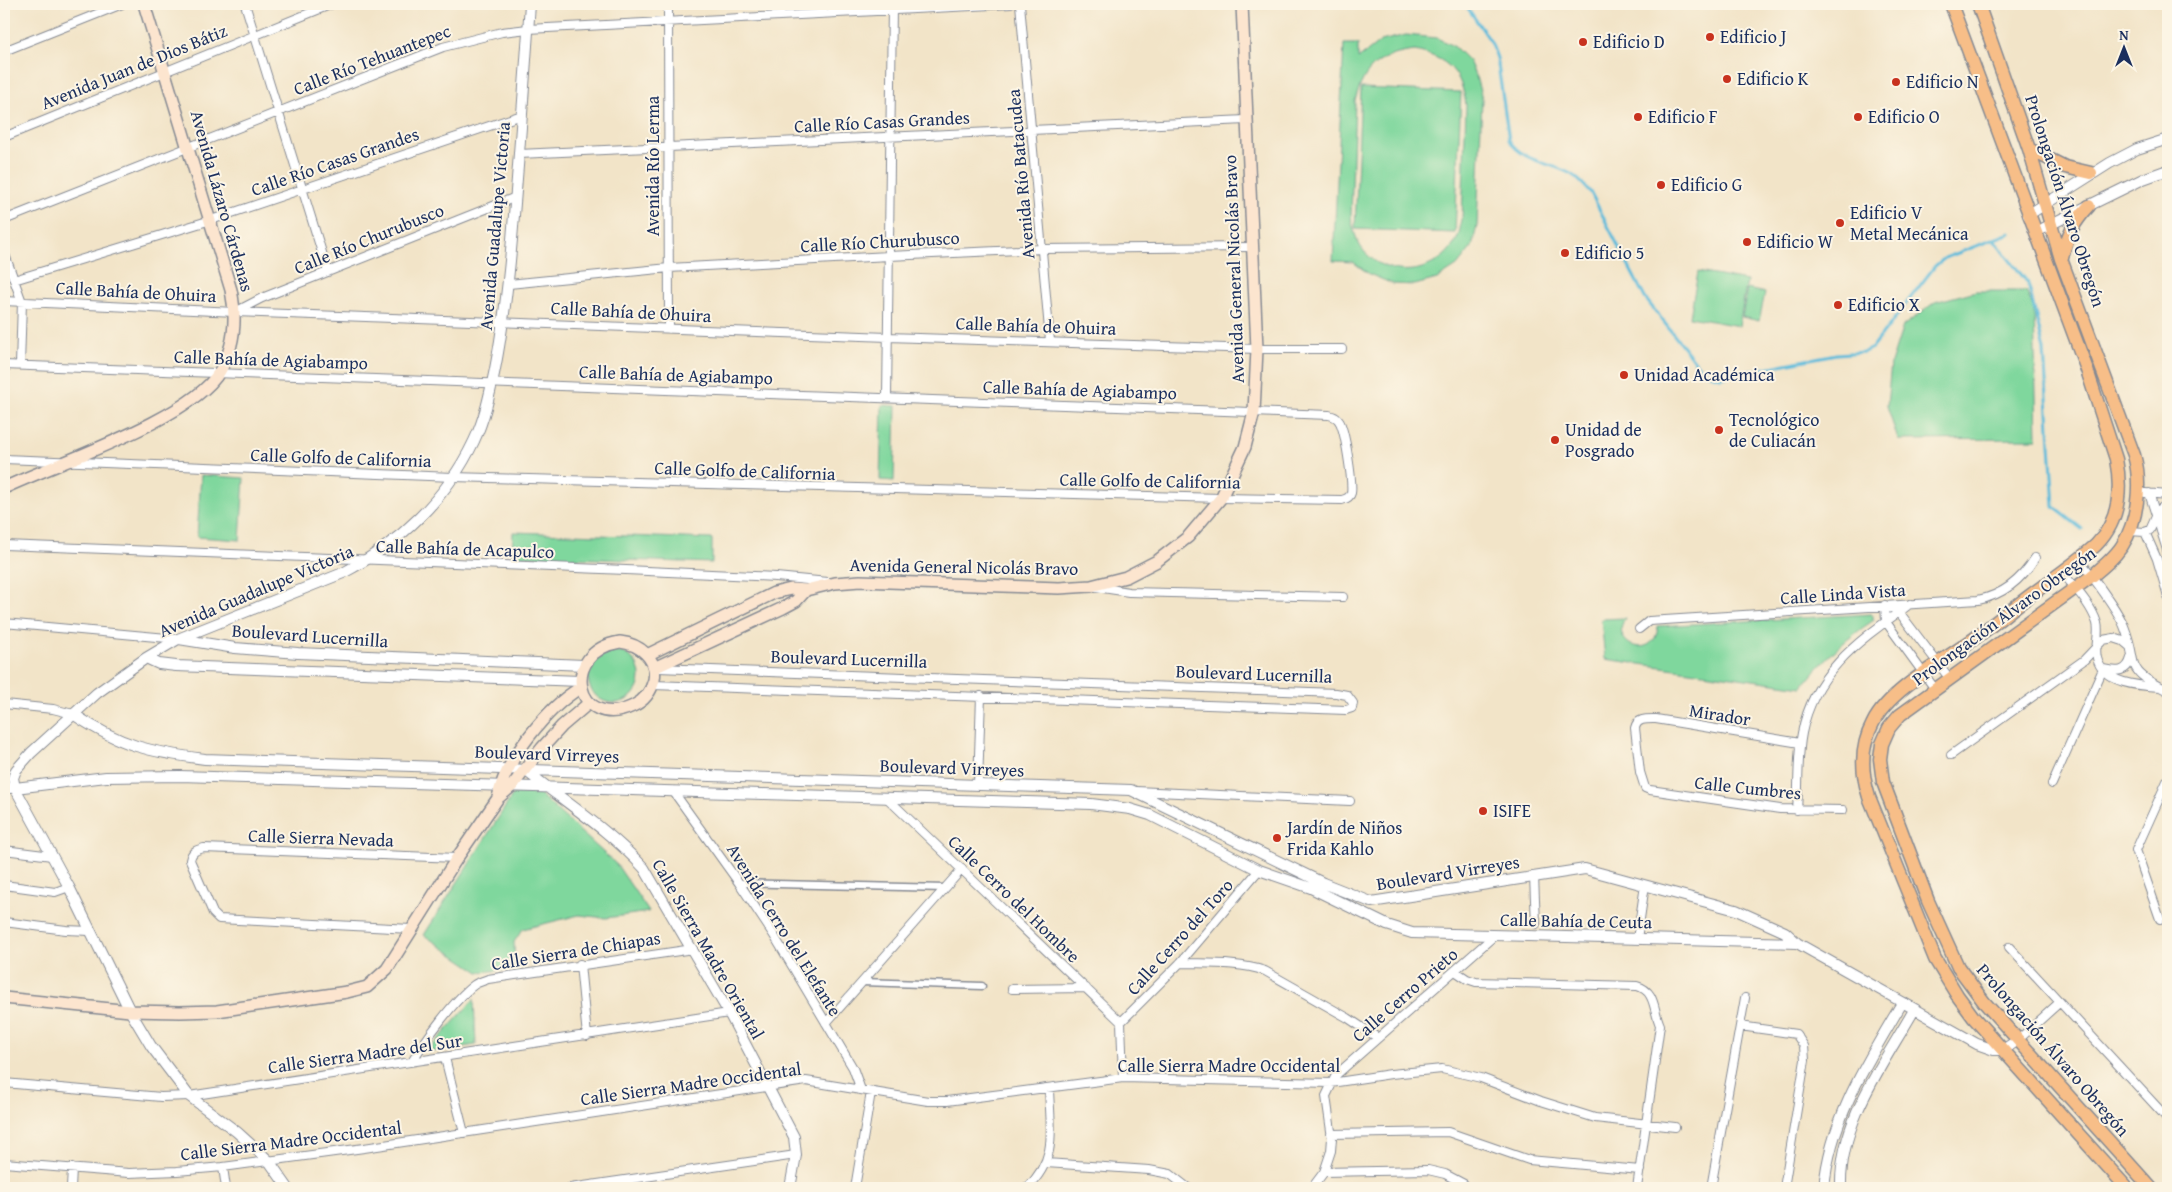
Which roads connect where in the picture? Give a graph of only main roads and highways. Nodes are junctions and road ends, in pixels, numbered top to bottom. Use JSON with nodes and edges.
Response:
{"nodes":[{"id":1,"x":144,"y":4,"type":"edge"},
{"id":2,"x":1242,"y":4,"type":"edge"},
{"id":3,"x":1951,"y":4,"type":"edge"},
{"id":4,"x":1978,"y":4,"type":"edge"},
{"id":5,"x":2029,"y":149,"type":"junction"},
{"id":6,"x":2092,"y":173,"type":"road end"},
{"id":7,"x":2090,"y":206,"type":"road end"},
{"id":8,"x":2062,"y":259,"type":"junction"},
{"id":9,"x":4,"y":488,"type":"edge"},
{"id":10,"x":806,"y":590,"type":"junction"},
{"id":11,"x":647,"y":654,"type":"junction"},
{"id":12,"x":654,"y":668,"type":"junction"},
{"id":13,"x":580,"y":684,"type":"junction"},
{"id":14,"x":589,"y":703,"type":"junction"},
{"id":15,"x":498,"y":798,"type":"junction"},
{"id":16,"x":4,"y":998,"type":"edge"},
{"id":17,"x":2127,"y":1188,"type":"edge"},
{"id":18,"x":2151,"y":1188,"type":"edge"}],
"edges":[{"from":1,"to":9,"type":"main road","name":"Avenida Lázaro Cárdenas"},
{"from":2,"to":10,"type":"main road","name":"Avenida General Nicolás Bravo"},
{"from":3,"to":17,"type":"main road","name":"Prolongación Álvaro Obregón"},
{"from":4,"to":5,"type":"main road","name":"Prolongación Álvaro Obregón"},
{"from":5,"to":6,"type":"main road"},
{"from":5,"to":8,"type":"main road","name":"Prolongación Álvaro Obregón"},
{"from":7,"to":8,"type":"main road"},
{"from":8,"to":18,"type":"main road","name":"Prolongación Álvaro Obregón"},
{"from":10,"to":11,"type":"main road","name":"Avenida General Nicolás Bravo"},
{"from":10,"to":12,"type":"main road","name":"Avenida General Nicolás Bravo"},
{"from":11,"to":12,"type":"main road"},
{"from":11,"to":13,"type":"main road"},
{"from":12,"to":14,"type":"main road"},
{"from":13,"to":14,"type":"main road"},
{"from":13,"to":15,"type":"main road"},
{"from":14,"to":15,"type":"main road"},
{"from":15,"to":16,"type":"main road"}]}
